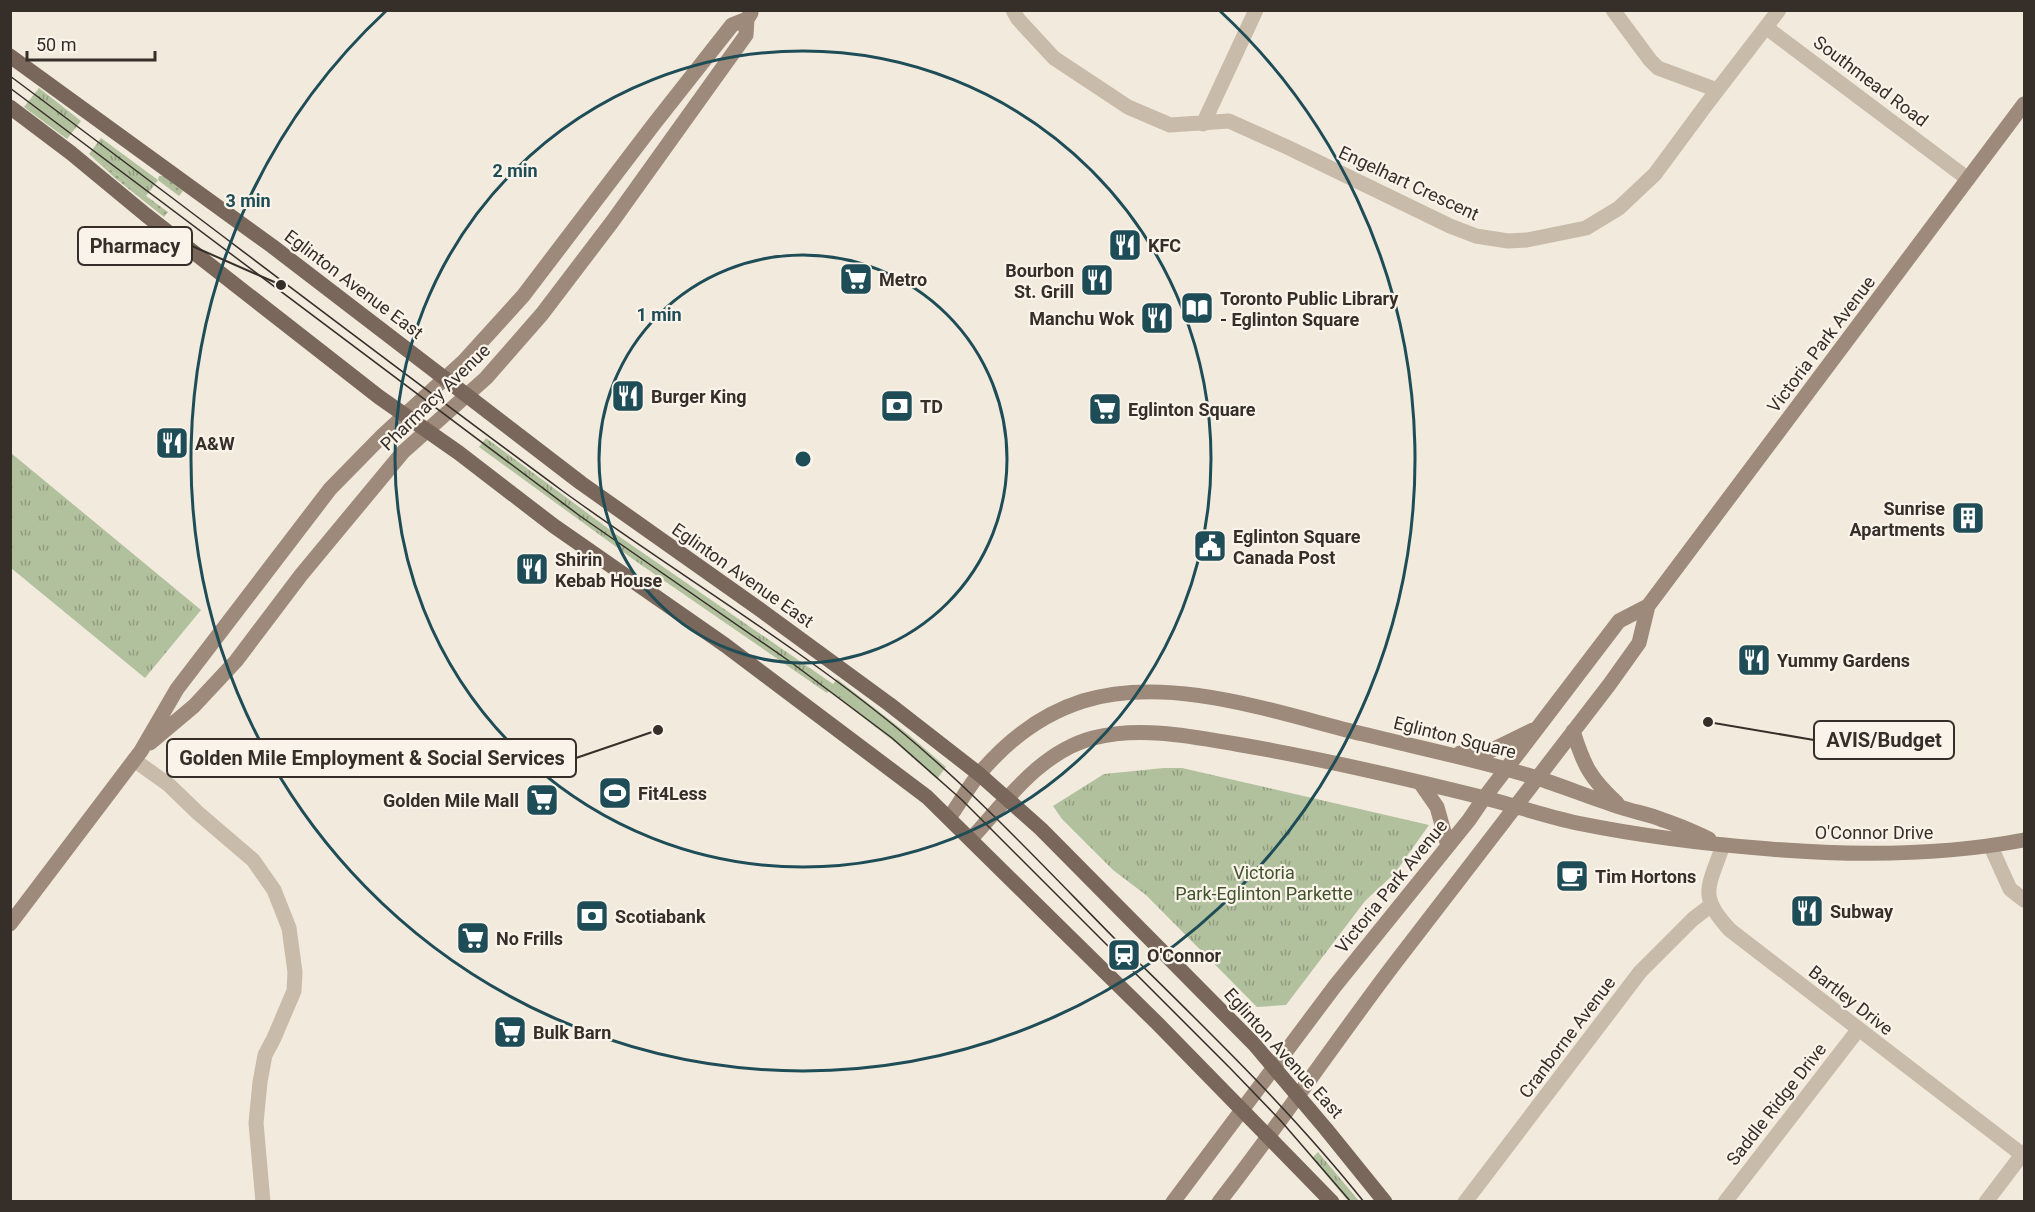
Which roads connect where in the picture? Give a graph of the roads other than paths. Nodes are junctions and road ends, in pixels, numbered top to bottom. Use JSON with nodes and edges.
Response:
{"nodes":[{"id":1,"x":1013,"y":10,"type":"edge"},
{"id":2,"x":1256,"y":10,"type":"edge"},
{"id":3,"x":1613,"y":10,"type":"edge"},
{"id":4,"x":1779,"y":10,"type":"edge"},
{"id":5,"x":750,"y":15,"type":"edge"},
{"id":6,"x":1767,"y":28,"type":"junction"},
{"id":7,"x":10,"y":56,"type":"edge"},
{"id":8,"x":1717,"y":90,"type":"junction"},
{"id":9,"x":2025,"y":104,"type":"edge"},
{"id":10,"x":10,"y":107,"type":"edge"},
{"id":11,"x":1203,"y":124,"type":"junction"},
{"id":12,"x":1968,"y":179,"type":"junction"},
{"id":13,"x":446,"y":378,"type":"junction"},
{"id":14,"x":467,"y":395,"type":"junction"},
{"id":15,"x":405,"y":415,"type":"junction"},
{"id":16,"x":428,"y":431,"type":"junction"},
{"id":17,"x":1648,"y":606,"type":"junction"},
{"id":18,"x":1539,"y":728,"type":"junction"},
{"id":19,"x":1573,"y":731,"type":"junction"},
{"id":20,"x":1445,"y":754,"type":"junction"},
{"id":21,"x":138,"y":755,"type":"junction"},
{"id":22,"x":1506,"y":769,"type":"junction"},
{"id":23,"x":979,"y":774,"type":"junction"},
{"id":24,"x":1537,"y":778,"type":"junction"},
{"id":25,"x":1421,"y":784,"type":"junction"},
{"id":26,"x":1008,"y":798,"type":"junction"},
{"id":27,"x":1484,"y":798,"type":"junction"},
{"id":28,"x":1515,"y":807,"type":"junction"},
{"id":29,"x":1621,"y":808,"type":"junction"},
{"id":30,"x":950,"y":818,"type":"junction"},
{"id":31,"x":971,"y":839,"type":"junction"},
{"id":32,"x":2025,"y":840,"type":"edge"},
{"id":33,"x":1448,"y":846,"type":"junction"},
{"id":34,"x":1723,"y":846,"type":"junction"},
{"id":35,"x":1991,"y":847,"type":"junction"},
{"id":36,"x":2025,"y":900,"type":"edge"},
{"id":37,"x":1710,"y":906,"type":"junction"},
{"id":38,"x":10,"y":924,"type":"edge"},
{"id":39,"x":1858,"y":1030,"type":"junction"},
{"id":40,"x":1274,"y":1067,"type":"junction"},
{"id":41,"x":1298,"y":1095,"type":"junction"},
{"id":42,"x":1241,"y":1110,"type":"junction"},
{"id":43,"x":1269,"y":1138,"type":"junction"},
{"id":44,"x":2024,"y":1154,"type":"edge"},
{"id":45,"x":263,"y":1202,"type":"edge"},
{"id":46,"x":1173,"y":1202,"type":"edge"},
{"id":47,"x":1219,"y":1202,"type":"edge"},
{"id":48,"x":1332,"y":1202,"type":"edge"},
{"id":49,"x":1385,"y":1202,"type":"edge"},
{"id":50,"x":1465,"y":1202,"type":"edge"},
{"id":51,"x":1725,"y":1202,"type":"edge"},
{"id":52,"x":1986,"y":1202,"type":"edge"}],
"edges":[{"from":1,"to":11,"type":"street","name":"Engelhart Crescent"},
{"from":2,"to":11,"type":"street"},
{"from":3,"to":8,"type":"street"},
{"from":4,"to":6,"type":"street"},
{"from":5,"to":13,"type":"main road","name":"Pharmacy Avenue"},
{"from":5,"to":14,"type":"main road","name":"Pharmacy Avenue"},
{"from":6,"to":8,"type":"street","name":"Engelhart Crescent"},
{"from":6,"to":12,"type":"street","name":"Southmead Road"},
{"from":7,"to":13,"type":"main road","name":"Eglinton Avenue East"},
{"from":8,"to":11,"type":"street","name":"Engelhart Crescent"},
{"from":9,"to":12,"type":"main road","name":"Victoria Park Avenue"},
{"from":10,"to":15,"type":"main road"},
{"from":12,"to":17,"type":"main road","name":"Victoria Park Avenue"},
{"from":13,"to":14,"type":"main road","name":"Eglinton Avenue East"},
{"from":13,"to":15,"type":"main road","name":"Pharmacy Avenue"},
{"from":14,"to":16,"type":"main road","name":"Pharmacy Avenue"},
{"from":14,"to":23,"type":"main road","name":"Eglinton Avenue East"},
{"from":15,"to":16,"type":"main road"},
{"from":15,"to":21,"type":"main road","name":"Pharmacy Avenue"},
{"from":16,"to":21,"type":"main road","name":"Pharmacy Avenue"},
{"from":16,"to":30,"type":"main road"},
{"from":17,"to":18,"type":"main road","name":"Victoria Park Avenue"},
{"from":17,"to":19,"type":"main road","name":"Victoria Park Avenue"},
{"from":18,"to":20,"type":"main road"},
{"from":18,"to":22,"type":"main road","name":"Victoria Park Avenue"},
{"from":19,"to":24,"type":"main road","name":"Victoria Park Avenue"},
{"from":19,"to":29,"type":"main road"},
{"from":20,"to":22,"type":"main road","name":"Eglinton Square"},
{"from":20,"to":23,"type":"main road","name":"Eglinton Square"},
{"from":21,"to":38,"type":"main road","name":"Pharmacy Avenue"},
{"from":21,"to":45,"type":"street"},
{"from":22,"to":24,"type":"main road","name":"Eglinton Square"},
{"from":22,"to":27,"type":"main road","name":"Victoria Park Avenue"},
{"from":23,"to":26,"type":"main road","name":"Eglinton Avenue East"},
{"from":23,"to":30,"type":"main road","name":"Eglinton Square"},
{"from":24,"to":28,"type":"main road","name":"Victoria Park Avenue"},
{"from":24,"to":29,"type":"main road","name":"O'Connor Drive"},
{"from":25,"to":26,"type":"main road"},
{"from":25,"to":27,"type":"main road"},
{"from":25,"to":33,"type":"main road"},
{"from":26,"to":31,"type":"main road"},
{"from":26,"to":40,"type":"main road","name":"Eglinton Avenue East"},
{"from":27,"to":28,"type":"main road"},
{"from":27,"to":33,"type":"main road","name":"Victoria Park Avenue"},
{"from":28,"to":34,"type":"main road","name":"O'Connor Drive"},
{"from":28,"to":41,"type":"main road","name":"Victoria Park Avenue"},
{"from":29,"to":34,"type":"main road","name":"O'Connor Drive"},
{"from":30,"to":31,"type":"main road"},
{"from":31,"to":42,"type":"main road"},
{"from":32,"to":35,"type":"main road","name":"O'Connor Drive"},
{"from":33,"to":40,"type":"main road","name":"Victoria Park Avenue"},
{"from":34,"to":35,"type":"main road","name":"O'Connor Drive"},
{"from":34,"to":37,"type":"street"},
{"from":35,"to":36,"type":"street"},
{"from":37,"to":39,"type":"street","name":"Bartley Drive"},
{"from":37,"to":50,"type":"street","name":"Cranborne Avenue"},
{"from":39,"to":44,"type":"street","name":"Bartley Drive"},
{"from":39,"to":51,"type":"street","name":"Saddle Ridge Drive"},
{"from":40,"to":41,"type":"main road","name":"Eglinton Avenue East"},
{"from":40,"to":42,"type":"main road","name":"Victoria Park Avenue"},
{"from":41,"to":43,"type":"main road","name":"Victoria Park Avenue"},
{"from":41,"to":49,"type":"main road","name":"Eglinton Avenue East"},
{"from":42,"to":43,"type":"main road"},
{"from":42,"to":46,"type":"main road","name":"Victoria Park Avenue"},
{"from":43,"to":47,"type":"main road","name":"Victoria Park Avenue"},
{"from":43,"to":48,"type":"main road"},
{"from":44,"to":52,"type":"street"}]}
